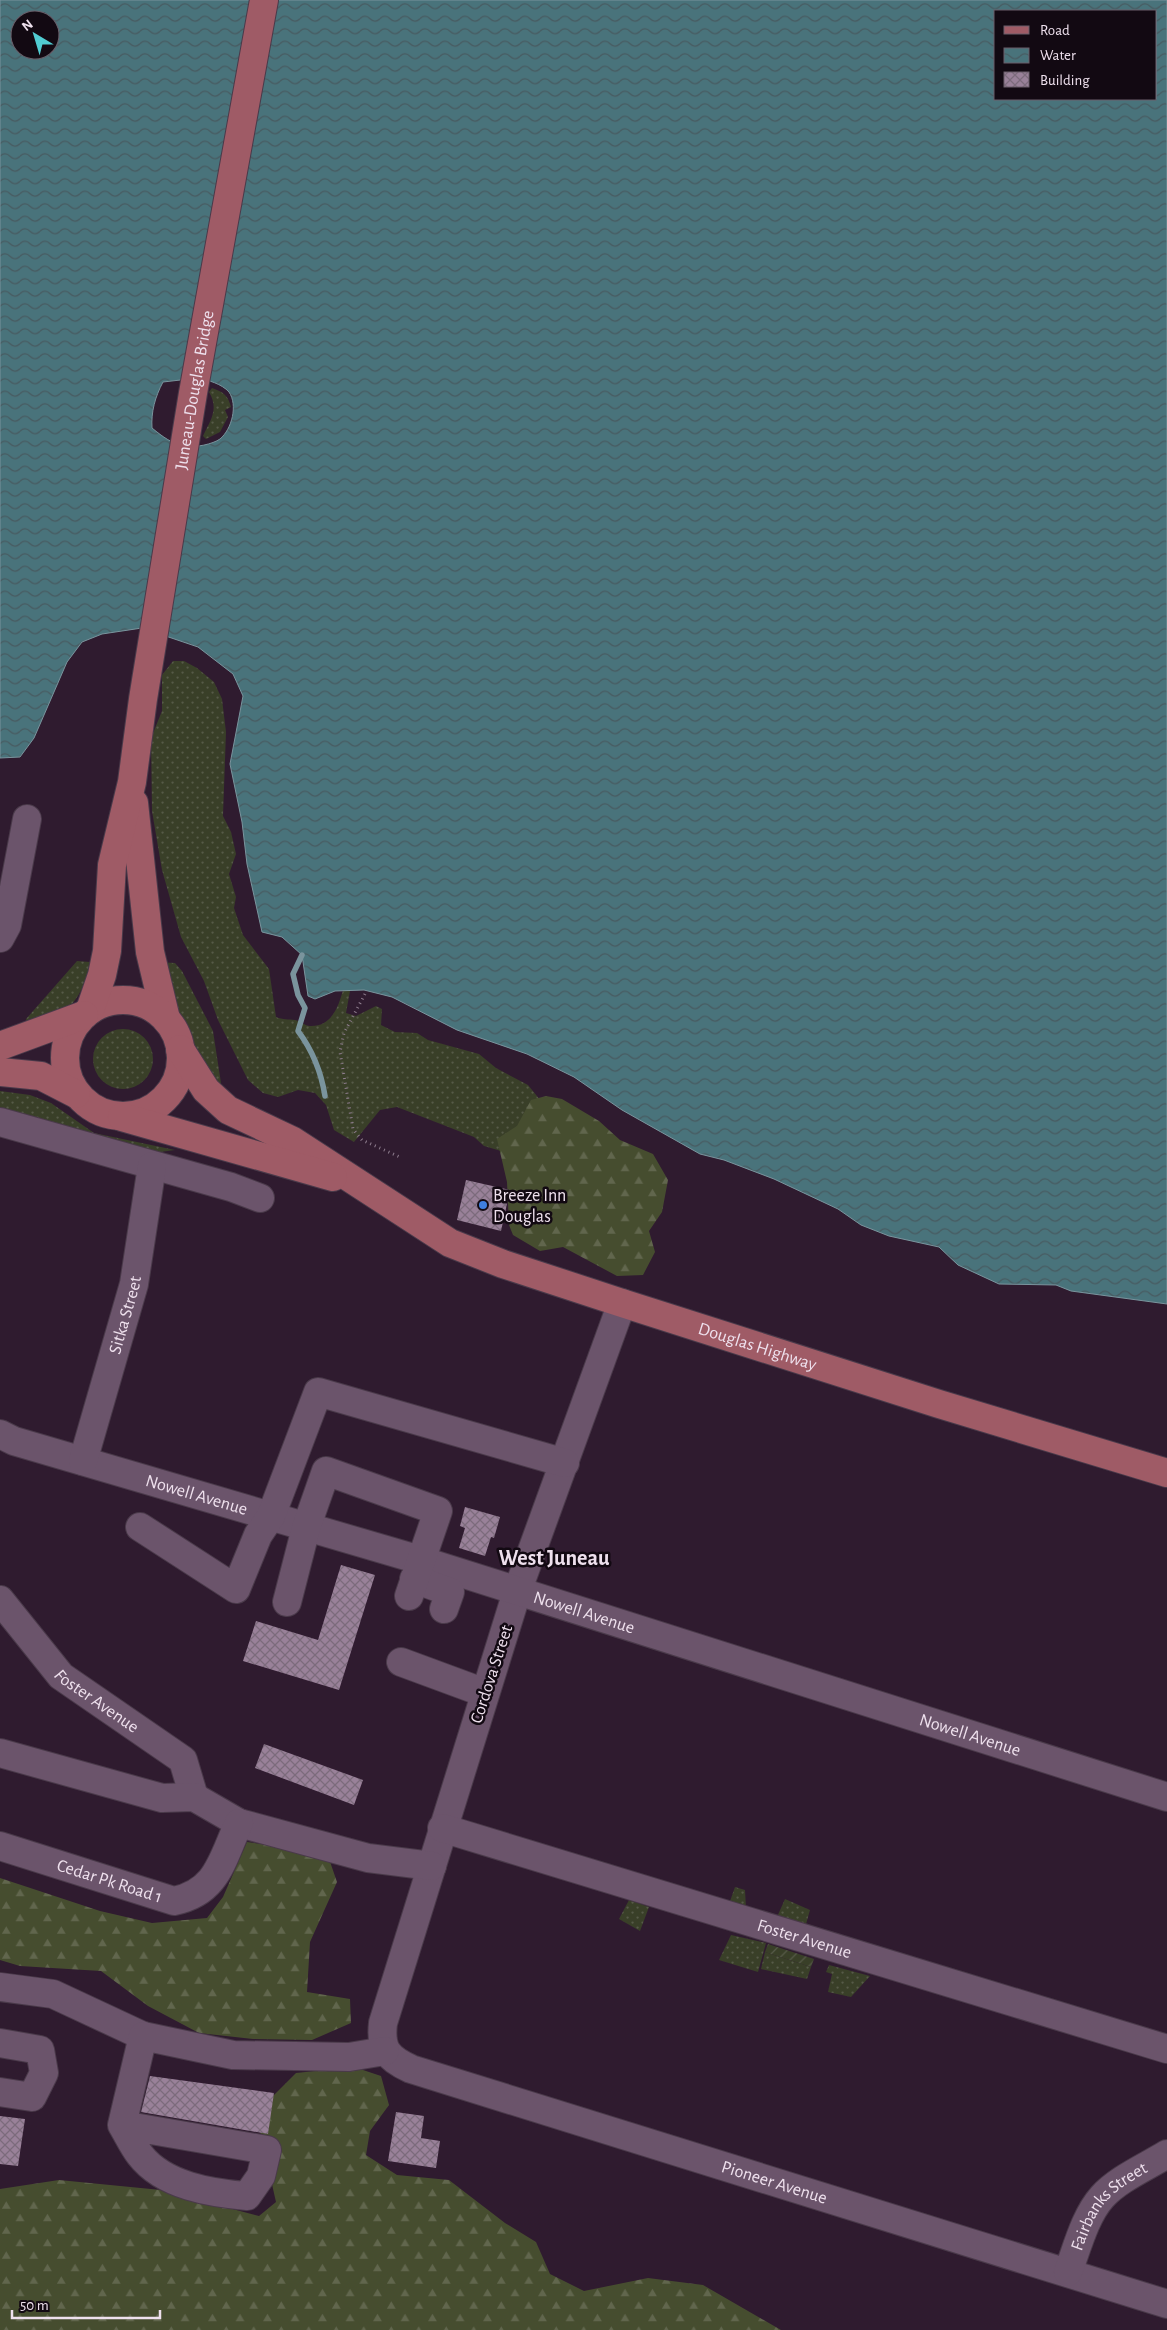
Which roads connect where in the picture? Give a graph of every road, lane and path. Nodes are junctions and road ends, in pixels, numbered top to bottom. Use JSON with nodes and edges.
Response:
{"nodes":[{"id":1,"x":264,"y":0,"type":"edge"},
{"id":2,"x":132,"y":782,"type":"junction"},
{"id":3,"x":27,"y":819,"type":"dead end"},
{"id":4,"x":3,"y":921,"type":"edge"},
{"id":5,"x":364,"y":994,"type":"dead end"},
{"id":6,"x":87,"y":1012,"type":"junction"},
{"id":7,"x":166,"y":1019,"type":"junction"},
{"id":8,"x":0,"y":1046,"type":"edge"},
{"id":9,"x":180,"y":1048,"type":"junction"},
{"id":10,"x":0,"y":1072,"type":"edge"},
{"id":11,"x":76,"y":1094,"type":"junction"},
{"id":12,"x":118,"y":1116,"type":"junction"},
{"id":13,"x":0,"y":1122,"type":"edge"},
{"id":14,"x":402,"y":1158,"type":"dead end"},
{"id":15,"x":152,"y":1166,"type":"junction"},
{"id":16,"x":363,"y":1185,"type":"junction"},
{"id":17,"x":260,"y":1198,"type":"dead end"},
{"id":18,"x":622,"y":1303,"type":"junction"},
{"id":19,"x":0,"y":1434,"type":"edge"},
{"id":20,"x":83,"y":1461,"type":"junction"},
{"id":21,"x":565,"y":1464,"type":"junction"},
{"id":22,"x":1167,"y":1473,"type":"edge"},
{"id":23,"x":270,"y":1516,"type":"junction"},
{"id":24,"x":140,"y":1527,"type":"dead end"},
{"id":25,"x":306,"y":1528,"type":"junction"},
{"id":26,"x":414,"y":1578,"type":"junction"},
{"id":27,"x":517,"y":1592,"type":"junction"},
{"id":28,"x":0,"y":1600,"type":"edge"},
{"id":29,"x":287,"y":1602,"type":"dead end"},
{"id":30,"x":444,"y":1608,"type":"dead end"},
{"id":31,"x":401,"y":1662,"type":"dead end"},
{"id":32,"x":485,"y":1694,"type":"junction"},
{"id":33,"x":0,"y":1753,"type":"edge"},
{"id":34,"x":194,"y":1797,"type":"junction"},
{"id":35,"x":1167,"y":1797,"type":"edge"},
{"id":36,"x":239,"y":1823,"type":"junction"},
{"id":37,"x":442,"y":1828,"type":"junction"},
{"id":38,"x":0,"y":1846,"type":"edge"},
{"id":39,"x":432,"y":1866,"type":"junction"},
{"id":40,"x":0,"y":1987,"type":"edge"},
{"id":41,"x":143,"y":2036,"type":"junction"},
{"id":42,"x":0,"y":2043,"type":"edge"},
{"id":43,"x":1167,"y":2049,"type":"edge"},
{"id":44,"x":385,"y":2051,"type":"junction"},
{"id":45,"x":0,"y":2092,"type":"edge"},
{"id":46,"x":122,"y":2125,"type":"junction"},
{"id":47,"x":1167,"y":2154,"type":"edge"},
{"id":48,"x":1068,"y":2272,"type":"junction"},
{"id":49,"x":1167,"y":2304,"type":"edge"}],
"edges":[{"from":1,"to":2,"type":"main road","name":"Juneau-Douglas Bridge"},
{"from":2,"to":6,"type":"main road"},
{"from":2,"to":7,"type":"main road"},
{"from":3,"to":4,"type":"street"},
{"from":5,"to":14,"type":"path"},
{"from":6,"to":7,"type":"main road"},
{"from":6,"to":8,"type":"main road"},
{"from":6,"to":11,"type":"main road"},
{"from":7,"to":9,"type":"main road"},
{"from":9,"to":12,"type":"main road"},
{"from":9,"to":16,"type":"main road","name":"Douglas Highway"},
{"from":10,"to":11,"type":"main road"},
{"from":11,"to":12,"type":"main road"},
{"from":12,"to":16,"type":"main road"},
{"from":13,"to":15,"type":"street"},
{"from":15,"to":17,"type":"street"},
{"from":15,"to":20,"type":"street","name":"Sitka Street"},
{"from":16,"to":18,"type":"main road","name":"Douglas Highway"},
{"from":18,"to":21,"type":"street","name":"Cordova Street"},
{"from":18,"to":22,"type":"main road","name":"Douglas Highway"},
{"from":19,"to":20,"type":"street","name":"Nowell Avenue"},
{"from":20,"to":23,"type":"street","name":"Nowell Avenue"},
{"from":21,"to":23,"type":"street"},
{"from":21,"to":27,"type":"street","name":"Cordova Street"},
{"from":23,"to":24,"type":"street"},
{"from":23,"to":25,"type":"street","name":"Nowell Avenue"},
{"from":25,"to":26,"type":"street","name":"Nowell Avenue"},
{"from":25,"to":26,"type":"street"},
{"from":25,"to":29,"type":"street"},
{"from":26,"to":27,"type":"street","name":"Nowell Avenue"},
{"from":26,"to":30,"type":"street"},
{"from":27,"to":32,"type":"street","name":"Cordova Street"},
{"from":27,"to":35,"type":"street","name":"Nowell Avenue"},
{"from":28,"to":34,"type":"street","name":"Foster Avenue"},
{"from":31,"to":32,"type":"street"},
{"from":32,"to":37,"type":"street","name":"Cordova Street"},
{"from":33,"to":34,"type":"street"},
{"from":34,"to":36,"type":"street"},
{"from":36,"to":38,"type":"street","name":"Cedar Pk Road 1"},
{"from":36,"to":39,"type":"street"},
{"from":37,"to":39,"type":"street","name":"Cordova Street"},
{"from":37,"to":43,"type":"street","name":"Foster Avenue"},
{"from":39,"to":44,"type":"street","name":"Cordova Street"},
{"from":40,"to":41,"type":"street"},
{"from":41,"to":44,"type":"street"},
{"from":41,"to":46,"type":"street"},
{"from":42,"to":45,"type":"street"},
{"from":44,"to":48,"type":"street","name":"Pioneer Avenue"},
{"from":46,"to":46,"type":"street"},
{"from":47,"to":48,"type":"street","name":"Fairbanks Street"},
{"from":48,"to":49,"type":"street","name":"Pioneer Avenue"}]}
